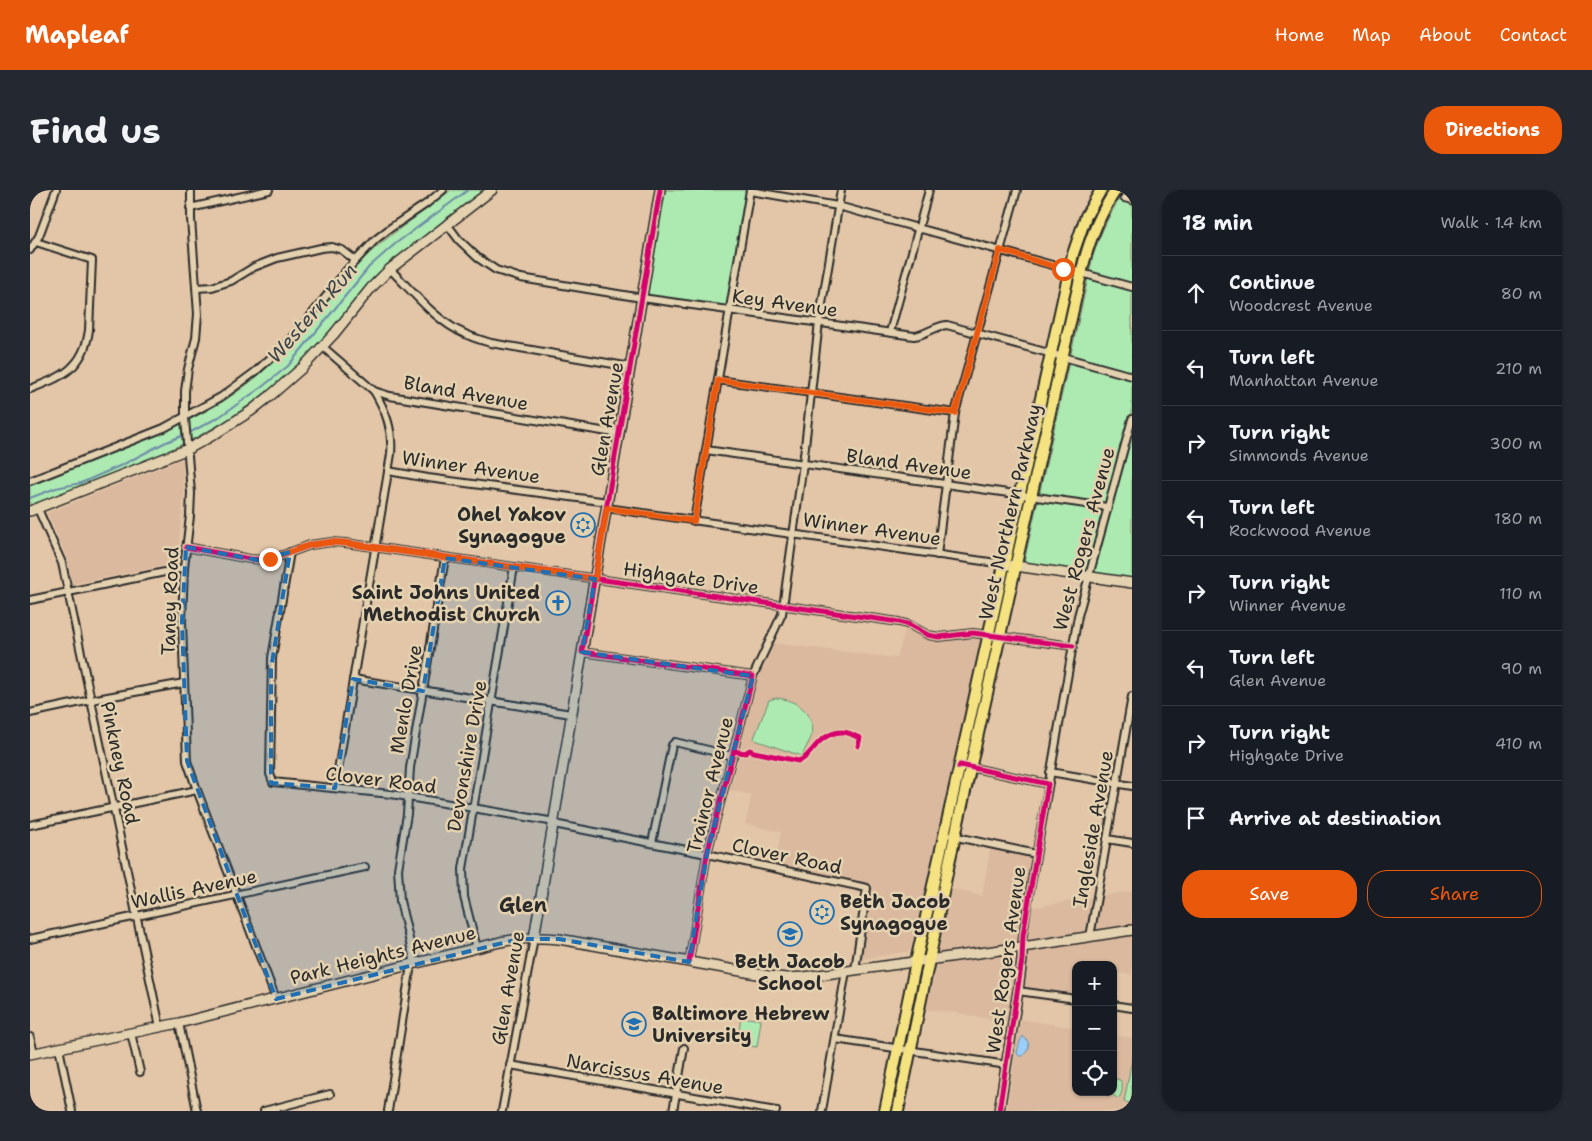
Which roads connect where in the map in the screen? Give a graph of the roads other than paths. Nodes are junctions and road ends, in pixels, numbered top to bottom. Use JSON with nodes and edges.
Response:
{"nodes":[{"id":1,"x":56,"y":190,"type":"edge"},
{"id":2,"x":191,"y":190,"type":"edge"},
{"id":3,"x":269,"y":190,"type":"edge"},
{"id":4,"x":443,"y":190,"type":"edge"},
{"id":5,"x":492,"y":190,"type":"edge"},
{"id":6,"x":660,"y":190,"type":"edge"},
{"id":7,"x":750,"y":190,"type":"edge"},
{"id":8,"x":841,"y":190,"type":"edge"},
{"id":9,"x":929,"y":190,"type":"edge"},
{"id":10,"x":1017,"y":190,"type":"edge"},
{"id":11,"x":1101,"y":190,"type":"edge"},
{"id":12,"x":1115,"y":192,"type":"edge"},
{"id":13,"x":1124,"y":198,"type":"dead end"},
{"id":14,"x":1132,"y":200,"type":"edge"},
{"id":15,"x":838,"y":206,"type":"junction"},
{"id":16,"x":190,"y":208,"type":"junction"},
{"id":17,"x":446,"y":224,"type":"junction"},
{"id":18,"x":918,"y":228,"type":"junction"},
{"id":19,"x":36,"y":242,"type":"junction"},
{"id":20,"x":30,"y":250,"type":"edge"},
{"id":21,"x":1000,"y":250,"type":"junction"},
{"id":22,"x":355,"y":260,"type":"junction"},
{"id":23,"x":390,"y":269,"type":"junction"},
{"id":24,"x":1069,"y":271,"type":"junction"},
{"id":25,"x":1081,"y":274,"type":"junction"},
{"id":26,"x":1132,"y":287,"type":"edge"},
{"id":27,"x":197,"y":288,"type":"junction"},
{"id":28,"x":642,"y":298,"type":"junction"},
{"id":29,"x":730,"y":310,"type":"junction"},
{"id":30,"x":819,"y":322,"type":"junction"},
{"id":31,"x":890,"y":332,"type":"junction"},
{"id":32,"x":977,"y":334,"type":"junction"},
{"id":33,"x":323,"y":347,"type":"junction"},
{"id":34,"x":1051,"y":353,"type":"junction"},
{"id":35,"x":1062,"y":356,"type":"junction"},
{"id":36,"x":631,"y":367,"type":"junction"},
{"id":37,"x":1132,"y":376,"type":"edge"},
{"id":38,"x":718,"y":380,"type":"junction"},
{"id":39,"x":30,"y":389,"type":"edge"},
{"id":40,"x":374,"y":391,"type":"junction"},
{"id":41,"x":811,"y":393,"type":"junction"},
{"id":42,"x":955,"y":413,"type":"junction"},
{"id":43,"x":185,"y":418,"type":"junction"},
{"id":44,"x":1132,"y":419,"type":"edge"},
{"id":45,"x":620,"y":434,"type":"junction"},
{"id":46,"x":187,"y":445,"type":"junction"},
{"id":47,"x":706,"y":450,"type":"junction"},
{"id":48,"x":803,"y":464,"type":"junction"},
{"id":49,"x":388,"y":471,"type":"junction"},
{"id":50,"x":30,"y":481,"type":"edge"},
{"id":51,"x":946,"y":484,"type":"junction"},
{"id":52,"x":1020,"y":494,"type":"junction"},
{"id":53,"x":1032,"y":496,"type":"junction"},
{"id":54,"x":607,"y":505,"type":"junction"},
{"id":55,"x":1107,"y":507,"type":"junction"},
{"id":56,"x":34,"y":510,"type":"edge"},
{"id":57,"x":694,"y":521,"type":"junction"},
{"id":58,"x":793,"y":535,"type":"junction"},
{"id":59,"x":186,"y":547,"type":"junction"},
{"id":60,"x":375,"y":547,"type":"junction"},
{"id":61,"x":290,"y":552,"type":"junction"},
{"id":62,"x":937,"y":554,"type":"junction"},
{"id":63,"x":445,"y":558,"type":"junction"},
{"id":64,"x":1004,"y":564,"type":"junction"},
{"id":65,"x":1016,"y":566,"type":"junction"},
{"id":66,"x":514,"y":567,"type":"junction"},
{"id":67,"x":184,"y":568,"type":"junction"},
{"id":68,"x":1088,"y":576,"type":"junction"},
{"id":69,"x":595,"y":579,"type":"junction"},
{"id":70,"x":1132,"y":583,"type":"edge"},
{"id":71,"x":68,"y":592,"type":"junction"},
{"id":72,"x":30,"y":600,"type":"edge"},
{"id":73,"x":783,"y":606,"type":"junction"},
{"id":74,"x":989,"y":634,"type":"junction"},
{"id":75,"x":1000,"y":636,"type":"junction"},
{"id":76,"x":1073,"y":646,"type":"junction"},
{"id":77,"x":582,"y":652,"type":"junction"},
{"id":78,"x":753,"y":676,"type":"junction"},
{"id":79,"x":353,"y":679,"type":"junction"},
{"id":80,"x":184,"y":683,"type":"junction"},
{"id":81,"x":423,"y":691,"type":"junction"},
{"id":82,"x":1132,"y":696,"type":"edge"},
{"id":83,"x":92,"y":700,"type":"junction"},
{"id":84,"x":491,"y":702,"type":"junction"},
{"id":85,"x":30,"y":713,"type":"edge"},
{"id":86,"x":571,"y":714,"type":"junction"},
{"id":87,"x":1130,"y":722,"type":"edge"},
{"id":88,"x":733,"y":756,"type":"junction"},
{"id":89,"x":965,"y":766,"type":"junction"},
{"id":90,"x":1050,"y":772,"type":"junction"},
{"id":91,"x":1048,"y":784,"type":"junction"},
{"id":92,"x":1116,"y":784,"type":"junction"},
{"id":93,"x":1132,"y":786,"type":"edge"},
{"id":94,"x":335,"y":788,"type":"junction"},
{"id":95,"x":197,"y":790,"type":"junction"},
{"id":96,"x":408,"y":797,"type":"junction"},
{"id":97,"x":114,"y":808,"type":"junction"},
{"id":98,"x":473,"y":809,"type":"junction"},
{"id":99,"x":553,"y":823,"type":"junction"},
{"id":100,"x":30,"y":826,"type":"edge"},
{"id":101,"x":950,"y":836,"type":"junction"},
{"id":102,"x":1107,"y":839,"type":"junction"},
{"id":103,"x":652,"y":843,"type":"junction"},
{"id":104,"x":1132,"y":843,"type":"edge"},
{"id":105,"x":707,"y":854,"type":"junction"},
{"id":106,"x":1036,"y":854,"type":"junction"},
{"id":107,"x":365,"y":868,"type":"dead end"},
{"id":108,"x":236,"y":895,"type":"junction"},
{"id":109,"x":137,"y":916,"type":"junction"},
{"id":110,"x":1132,"y":930,"type":"edge"},
{"id":111,"x":1090,"y":937,"type":"junction"},
{"id":112,"x":534,"y":938,"type":"junction"},
{"id":113,"x":30,"y":939,"type":"edge"},
{"id":114,"x":1022,"y":947,"type":"junction"},
{"id":115,"x":477,"y":948,"type":"junction"},
{"id":116,"x":929,"y":960,"type":"junction"},
{"id":117,"x":689,"y":962,"type":"junction"},
{"id":118,"x":916,"y":962,"type":"junction"},
{"id":119,"x":413,"y":964,"type":"junction"},
{"id":120,"x":851,"y":970,"type":"junction"},
{"id":121,"x":1018,"y":991,"type":"junction"},
{"id":122,"x":276,"y":999,"type":"junction"},
{"id":123,"x":1072,"y":999,"type":"edge"},
{"id":124,"x":1117,"y":1006,"type":"edge"},
{"id":125,"x":1132,"y":1008,"type":"edge"},
{"id":126,"x":179,"y":1023,"type":"junction"},
{"id":127,"x":160,"y":1027,"type":"junction"},
{"id":128,"x":914,"y":1032,"type":"junction"},
{"id":129,"x":131,"y":1033,"type":"junction"},
{"id":130,"x":30,"y":1037,"type":"edge"},
{"id":131,"x":835,"y":1039,"type":"junction"},
{"id":132,"x":59,"y":1048,"type":"junction"},
{"id":133,"x":684,"y":1048,"type":"dead end"},
{"id":134,"x":897,"y":1048,"type":"junction"},
{"id":135,"x":910,"y":1050,"type":"junction"},
{"id":136,"x":32,"y":1054,"type":"edge"},
{"id":137,"x":510,"y":1065,"type":"junction"},
{"id":138,"x":1007,"y":1065,"type":"junction"},
{"id":139,"x":140,"y":1072,"type":"dead end"},
{"id":140,"x":330,"y":1094,"type":"dead end"},
{"id":141,"x":676,"y":1095,"type":"junction"},
{"id":142,"x":72,"y":1111,"type":"edge"},
{"id":143,"x":196,"y":1111,"type":"edge"},
{"id":144,"x":264,"y":1111,"type":"edge"},
{"id":145,"x":388,"y":1111,"type":"edge"},
{"id":146,"x":502,"y":1111,"type":"edge"},
{"id":147,"x":674,"y":1111,"type":"edge"},
{"id":148,"x":776,"y":1111,"type":"edge"},
{"id":149,"x":822,"y":1111,"type":"edge"},
{"id":150,"x":885,"y":1111,"type":"edge"},
{"id":151,"x":898,"y":1111,"type":"edge"},
{"id":152,"x":999,"y":1111,"type":"edge"}],
"edges":[{"from":1,"to":19,"type":"street"},
{"from":2,"to":16,"type":"street","name":"Taney Road"},
{"from":3,"to":16,"type":"street"},
{"from":4,"to":22,"type":"street"},
{"from":5,"to":17,"type":"main road"},
{"from":6,"to":28,"type":"main road","name":"Glen Avenue"},
{"from":7,"to":15,"type":"street"},
{"from":7,"to":29,"type":"street"},
{"from":8,"to":15,"type":"street","name":"Trainor Avenue"},
{"from":9,"to":18,"type":"street"},
{"from":10,"to":21,"type":"street"},
{"from":11,"to":12,"type":"street"},
{"from":11,"to":24,"type":"main road","name":"West Northern Parkway"},
{"from":12,"to":25,"type":"main road","name":"West Northern Parkway"},
{"from":13,"to":14,"type":"street"},
{"from":15,"to":18,"type":"street"},
{"from":15,"to":30,"type":"street","name":"Trainor Avenue"},
{"from":16,"to":27,"type":"street","name":"Taney Road"},
{"from":17,"to":23,"type":"main road"},
{"from":17,"to":28,"type":"street","name":"Key Avenue"},
{"from":18,"to":21,"type":"street"},
{"from":18,"to":31,"type":"street"},
{"from":19,"to":20,"type":"street"},
{"from":19,"to":39,"type":"street"},
{"from":21,"to":24,"type":"street"},
{"from":21,"to":32,"type":"street"},
{"from":22,"to":27,"type":"street"},
{"from":22,"to":43,"type":"street"},
{"from":23,"to":33,"type":"main road"},
{"from":23,"to":36,"type":"street"},
{"from":24,"to":25,"type":"street"},
{"from":24,"to":34,"type":"main road","name":"West Northern Parkway"},
{"from":25,"to":26,"type":"street"},
{"from":25,"to":35,"type":"main road","name":"West Northern Parkway"},
{"from":27,"to":43,"type":"street","name":"Taney Road"},
{"from":28,"to":29,"type":"street","name":"Key Avenue"},
{"from":28,"to":36,"type":"main road","name":"Glen Avenue"},
{"from":29,"to":30,"type":"street","name":"Key Avenue"},
{"from":29,"to":38,"type":"street"},
{"from":30,"to":31,"type":"street","name":"Key Avenue"},
{"from":30,"to":41,"type":"street","name":"Trainor Avenue"},
{"from":31,"to":32,"type":"street","name":"Key Avenue"},
{"from":32,"to":34,"type":"street","name":"Key Avenue"},
{"from":32,"to":42,"type":"street"},
{"from":33,"to":40,"type":"street","name":"Bland Avenue"},
{"from":33,"to":46,"type":"main road"},
{"from":34,"to":35,"type":"street","name":"Key Avenue"},
{"from":34,"to":52,"type":"main road","name":"West Northern Parkway"},
{"from":35,"to":37,"type":"street","name":"Key Avenue"},
{"from":35,"to":53,"type":"main road","name":"West Northern Parkway"},
{"from":36,"to":45,"type":"main road","name":"Glen Avenue"},
{"from":38,"to":41,"type":"street"},
{"from":38,"to":47,"type":"street"},
{"from":40,"to":45,"type":"street","name":"Bland Avenue"},
{"from":40,"to":49,"type":"street"},
{"from":41,"to":42,"type":"street"},
{"from":41,"to":48,"type":"street","name":"Trainor Avenue"},
{"from":42,"to":51,"type":"street"},
{"from":43,"to":46,"type":"street","name":"Taney Road"},
{"from":43,"to":50,"type":"street"},
{"from":44,"to":55,"type":"street","name":"West Rogers Avenue"},
{"from":45,"to":54,"type":"main road","name":"Glen Avenue"},
{"from":46,"to":56,"type":"main road"},
{"from":46,"to":59,"type":"street","name":"Taney Road"},
{"from":47,"to":48,"type":"street","name":"Bland Avenue"},
{"from":47,"to":57,"type":"street"},
{"from":48,"to":51,"type":"street","name":"Bland Avenue"},
{"from":48,"to":58,"type":"street","name":"Trainor Avenue"},
{"from":49,"to":54,"type":"street","name":"Winner Avenue"},
{"from":49,"to":60,"type":"street"},
{"from":51,"to":52,"type":"street","name":"Bland Avenue"},
{"from":51,"to":62,"type":"street"},
{"from":52,"to":53,"type":"street","name":"Bland Avenue"},
{"from":52,"to":64,"type":"main road","name":"West Northern Parkway"},
{"from":53,"to":55,"type":"street","name":"Bland Avenue"},
{"from":53,"to":65,"type":"main road","name":"West Northern Parkway"},
{"from":54,"to":57,"type":"street","name":"Winner Avenue"},
{"from":54,"to":69,"type":"main road","name":"Glen Avenue"},
{"from":55,"to":68,"type":"street","name":"West Rogers Avenue"},
{"from":56,"to":71,"type":"street","name":"Pinkney Road"},
{"from":57,"to":58,"type":"street","name":"Winner Avenue"},
{"from":58,"to":62,"type":"street","name":"Winner Avenue"},
{"from":58,"to":73,"type":"street","name":"Trainor Avenue"},
{"from":59,"to":61,"type":"street","name":"Highgate Drive"},
{"from":59,"to":67,"type":"street","name":"Taney Road"},
{"from":60,"to":61,"type":"street","name":"Highgate Drive"},
{"from":60,"to":63,"type":"street","name":"Highgate Drive"},
{"from":60,"to":79,"type":"street"},
{"from":61,"to":94,"type":"street","name":"Clover Road"},
{"from":62,"to":64,"type":"street","name":"Winner Avenue"},
{"from":63,"to":66,"type":"street","name":"Highgate Drive"},
{"from":63,"to":81,"type":"street","name":"Menlo Drive"},
{"from":64,"to":65,"type":"main road","name":"Winner Avenue"},
{"from":64,"to":74,"type":"main road","name":"West Northern Parkway"},
{"from":65,"to":68,"type":"main road","name":"Winner Avenue"},
{"from":65,"to":75,"type":"main road","name":"West Northern Parkway"},
{"from":66,"to":69,"type":"street","name":"Highgate Drive"},
{"from":66,"to":84,"type":"street","name":"Devonshire Drive"},
{"from":67,"to":71,"type":"street"},
{"from":67,"to":80,"type":"street","name":"Taney Road"},
{"from":68,"to":70,"type":"main road","name":"Winner Avenue"},
{"from":68,"to":76,"type":"street","name":"West Rogers Avenue"},
{"from":69,"to":73,"type":"street","name":"Highgate Drive"},
{"from":69,"to":77,"type":"main road","name":"Glen Avenue"},
{"from":71,"to":72,"type":"street"},
{"from":71,"to":83,"type":"street","name":"Pinkney Road"},
{"from":73,"to":74,"type":"street","name":"Highgate Drive"},
{"from":73,"to":78,"type":"street","name":"Trainor Avenue"},
{"from":74,"to":75,"type":"street","name":"Highgate Drive"},
{"from":74,"to":89,"type":"main road","name":"West Northern Parkway"},
{"from":75,"to":76,"type":"street","name":"Highgate Drive"},
{"from":75,"to":89,"type":"main road","name":"West Northern Parkway"},
{"from":76,"to":90,"type":"street","name":"West Rogers Avenue"},
{"from":77,"to":78,"type":"street"},
{"from":77,"to":86,"type":"main road","name":"Glen Avenue"},
{"from":78,"to":88,"type":"street","name":"Trainor Avenue"},
{"from":79,"to":81,"type":"street"},
{"from":79,"to":94,"type":"street"},
{"from":80,"to":83,"type":"street"},
{"from":80,"to":95,"type":"street","name":"Taney Road"},
{"from":81,"to":84,"type":"street"},
{"from":81,"to":96,"type":"street","name":"Menlo Drive"},
{"from":82,"to":87,"type":"street","name":"Ingleside Avenue"},
{"from":83,"to":85,"type":"street"},
{"from":83,"to":97,"type":"street","name":"Pinkney Road"},
{"from":84,"to":86,"type":"street"},
{"from":84,"to":98,"type":"street","name":"Devonshire Drive"},
{"from":86,"to":99,"type":"main road","name":"Glen Avenue"},
{"from":87,"to":92,"type":"street","name":"Ingleside Avenue"},
{"from":88,"to":103,"type":"street"},
{"from":88,"to":105,"type":"street","name":"Trainor Avenue"},
{"from":89,"to":91,"type":"street"},
{"from":89,"to":101,"type":"main road","name":"West Northern Parkway"},
{"from":90,"to":91,"type":"street","name":"West Rogers Avenue"},
{"from":90,"to":92,"type":"street"},
{"from":91,"to":106,"type":"street","name":"West Rogers Avenue"},
{"from":92,"to":93,"type":"street"},
{"from":92,"to":102,"type":"street","name":"Ingleside Avenue"},
{"from":94,"to":96,"type":"street","name":"Clover Road"},
{"from":95,"to":97,"type":"street"},
{"from":95,"to":108,"type":"street","name":"Taney Road"},
{"from":96,"to":98,"type":"street","name":"Clover Road"},
{"from":96,"to":119,"type":"street","name":"Menlo Drive"},
{"from":97,"to":100,"type":"street"},
{"from":97,"to":109,"type":"street","name":"Pinkney Road"},
{"from":98,"to":99,"type":"street","name":"Clover Road"},
{"from":98,"to":115,"type":"street","name":"Devonshire Drive"},
{"from":99,"to":103,"type":"street","name":"Clover Road"},
{"from":99,"to":112,"type":"main road","name":"Glen Avenue"},
{"from":101,"to":106,"type":"street"},
{"from":101,"to":116,"type":"main road","name":"West Northern Parkway"},
{"from":101,"to":118,"type":"main road","name":"West Northern Parkway"},
{"from":102,"to":104,"type":"street"},
{"from":102,"to":111,"type":"street","name":"Ingleside Avenue"},
{"from":103,"to":105,"type":"street","name":"Clover Road"},
{"from":105,"to":117,"type":"street","name":"Trainor Avenue"},
{"from":105,"to":120,"type":"street","name":"Clover Road"},
{"from":106,"to":114,"type":"street","name":"West Rogers Avenue"},
{"from":107,"to":108,"type":"street","name":"Wallis Avenue"},
{"from":108,"to":109,"type":"street","name":"Wallis Avenue"},
{"from":108,"to":122,"type":"street","name":"Taney Road"},
{"from":109,"to":113,"type":"street","name":"Wallis Avenue"},
{"from":109,"to":127,"type":"street","name":"Pinkney Road"},
{"from":110,"to":111,"type":"main road","name":"Park Heights Avenue"},
{"from":111,"to":114,"type":"main road","name":"Park Heights Avenue"},
{"from":112,"to":115,"type":"main road","name":"Park Heights Avenue"},
{"from":112,"to":117,"type":"main road","name":"Park Heights Avenue"},
{"from":112,"to":137,"type":"street","name":"Glen Avenue"},
{"from":114,"to":116,"type":"main road","name":"Park Heights Avenue"},
{"from":114,"to":121,"type":"main road","name":"West Rogers Avenue"},
{"from":115,"to":119,"type":"main road","name":"Park Heights Avenue"},
{"from":116,"to":118,"type":"main road","name":"Park Heights Avenue"},
{"from":116,"to":128,"type":"main road","name":"West Northern Parkway"},
{"from":117,"to":120,"type":"main road","name":"Park Heights Avenue"},
{"from":118,"to":120,"type":"main road","name":"Park Heights Avenue"},
{"from":118,"to":128,"type":"main road"},
{"from":118,"to":134,"type":"main road","name":"West Northern Parkway"},
{"from":119,"to":122,"type":"main road","name":"Park Heights Avenue"},
{"from":119,"to":145,"type":"street","name":"Menlo Drive"},
{"from":120,"to":131,"type":"street"},
{"from":121,"to":123,"type":"street"},
{"from":121,"to":138,"type":"main road","name":"West Rogers Avenue"},
{"from":122,"to":126,"type":"main road","name":"Park Heights Avenue"},
{"from":124,"to":125,"type":"street"},
{"from":126,"to":127,"type":"main road","name":"Park Heights Avenue"},
{"from":126,"to":143,"type":"street"},
{"from":127,"to":129,"type":"main road","name":"Park Heights Avenue"},
{"from":128,"to":135,"type":"main road","name":"West Northern Parkway"},
{"from":129,"to":132,"type":"main road","name":"Park Heights Avenue"},
{"from":129,"to":139,"type":"street"},
{"from":130,"to":136,"type":"street"},
{"from":131,"to":134,"type":"street"},
{"from":131,"to":149,"type":"street"},
{"from":132,"to":136,"type":"main road","name":"Park Heights Avenue"},
{"from":132,"to":142,"type":"street"},
{"from":133,"to":141,"type":"street"},
{"from":134,"to":135,"type":"street"},
{"from":134,"to":150,"type":"main road","name":"West Northern Parkway"},
{"from":135,"to":138,"type":"street"},
{"from":135,"to":151,"type":"main road","name":"West Northern Parkway"},
{"from":137,"to":141,"type":"street","name":"Narcissus Avenue"},
{"from":137,"to":146,"type":"street","name":"Glen Avenue"},
{"from":138,"to":152,"type":"main road","name":"West Rogers Avenue"},
{"from":140,"to":144,"type":"street"},
{"from":141,"to":147,"type":"street"},
{"from":141,"to":148,"type":"street","name":"Narcissus Avenue"}]}
